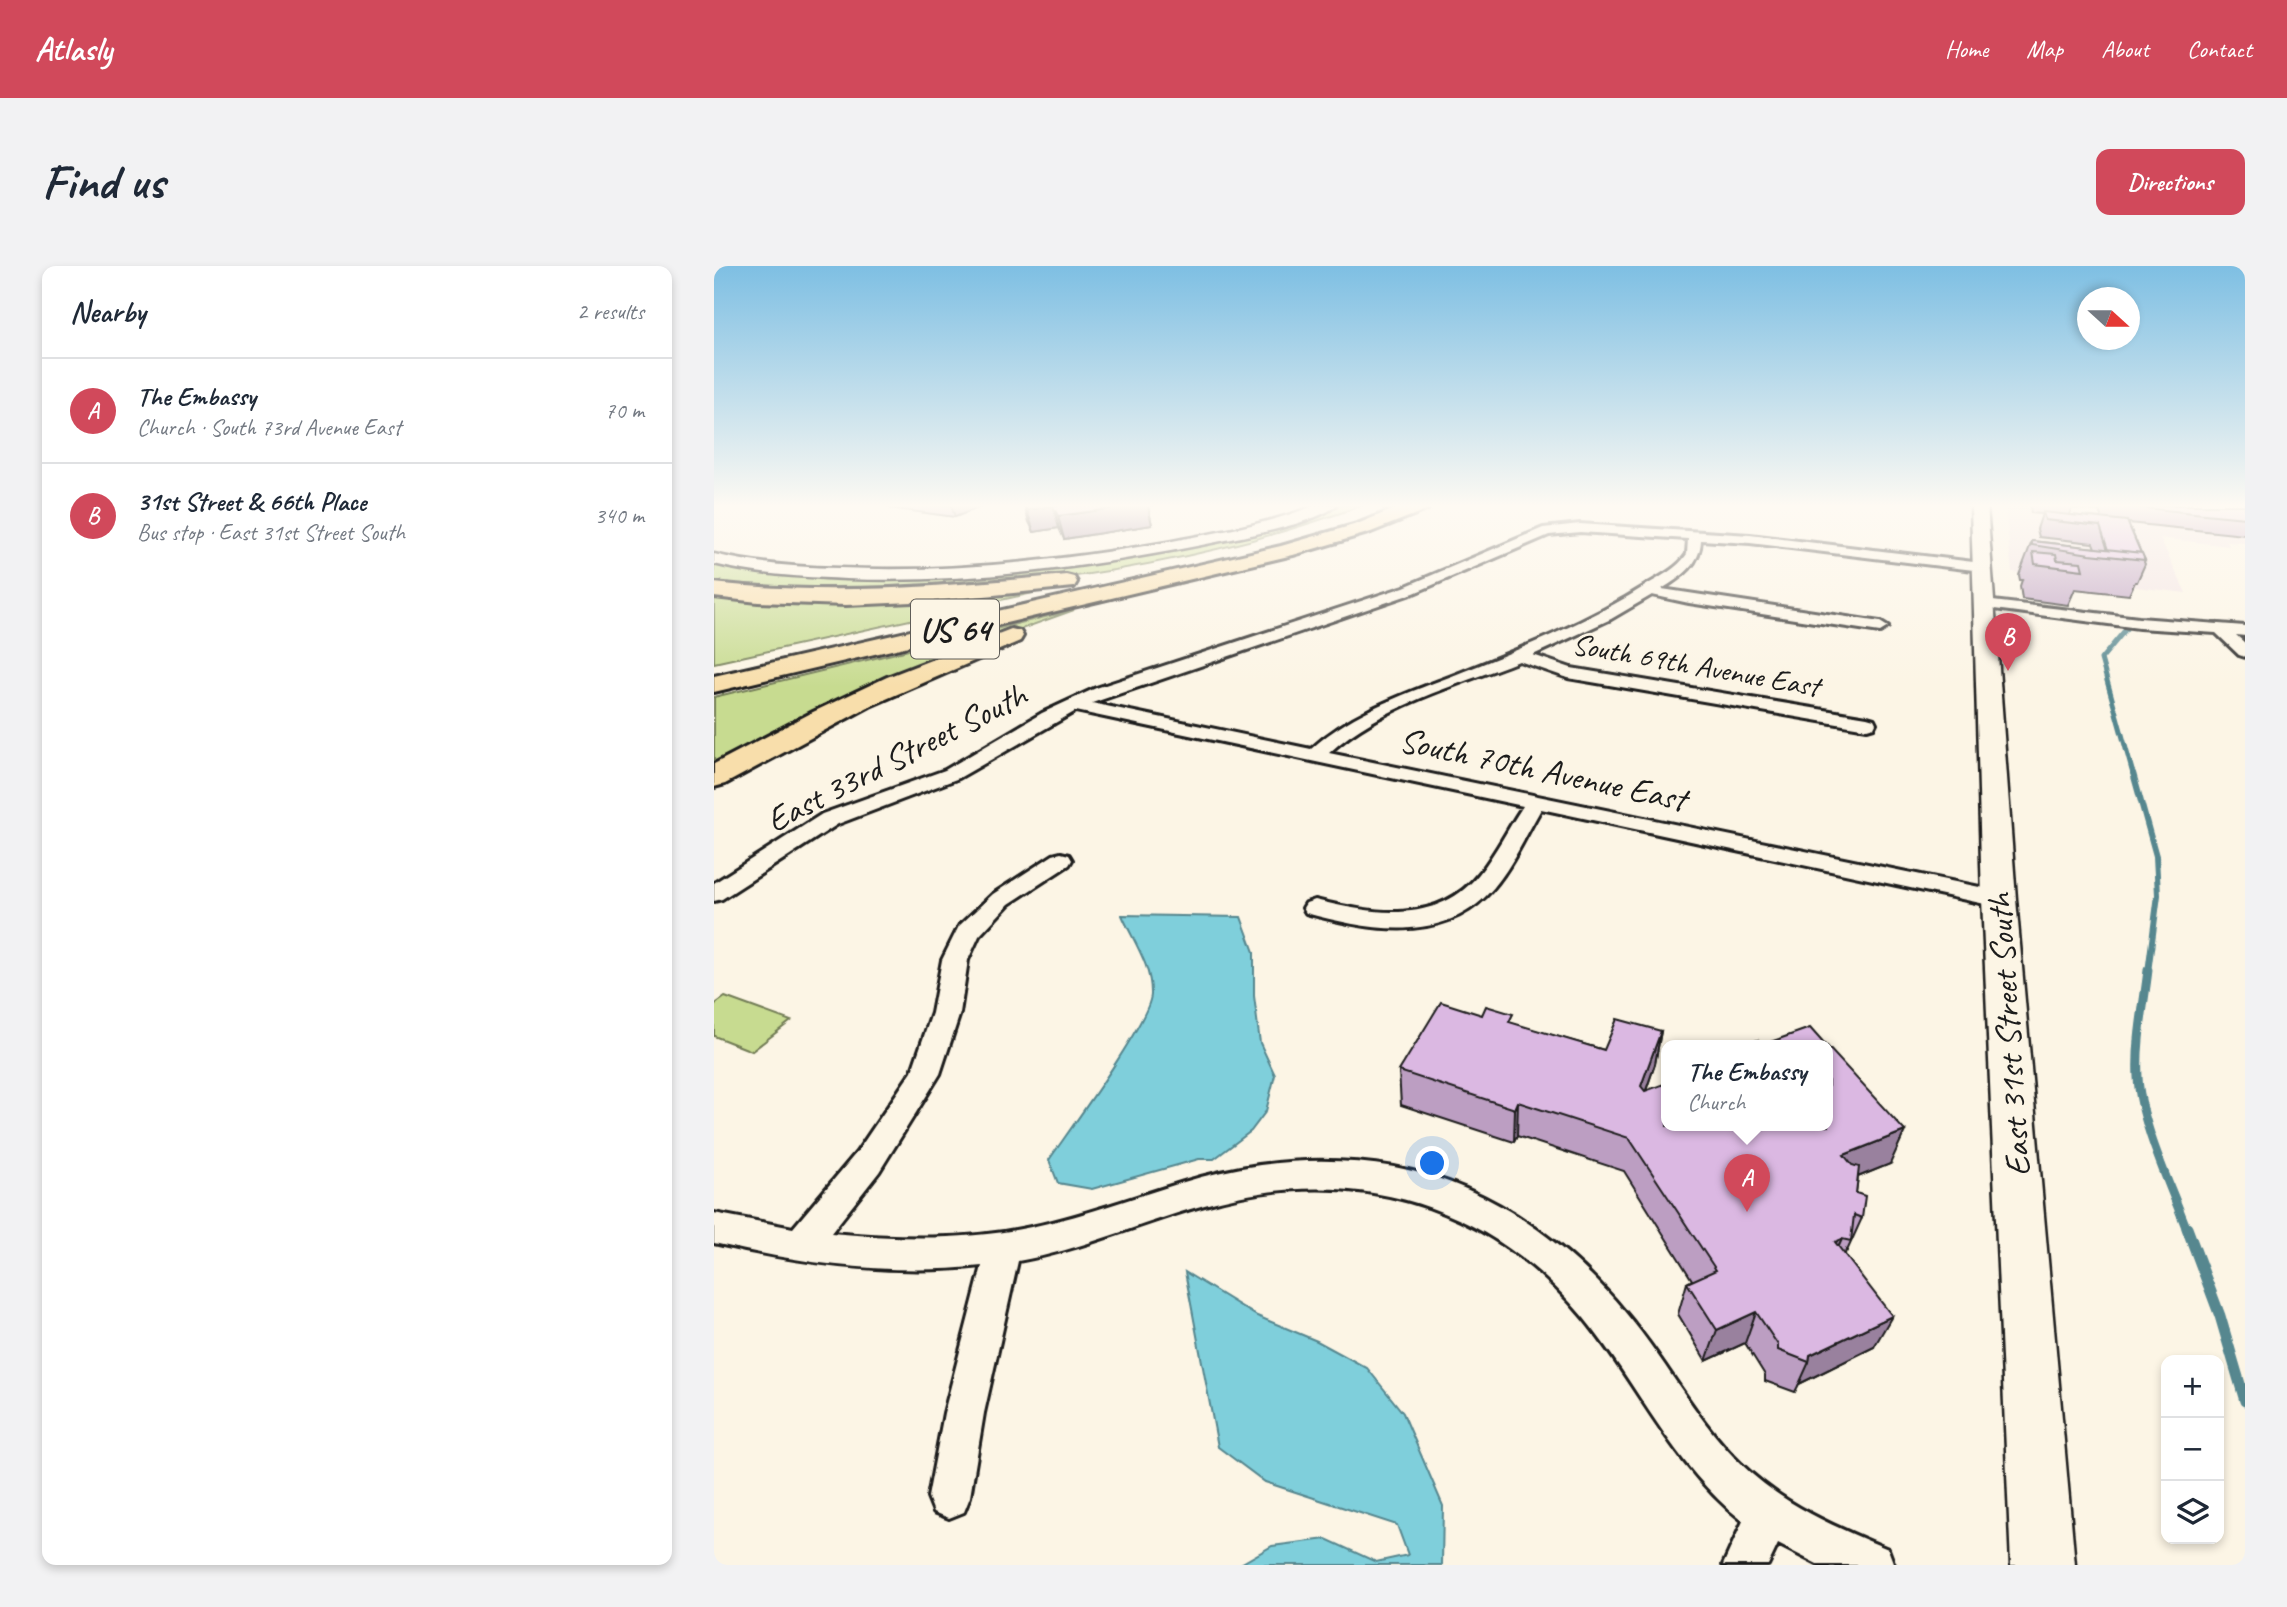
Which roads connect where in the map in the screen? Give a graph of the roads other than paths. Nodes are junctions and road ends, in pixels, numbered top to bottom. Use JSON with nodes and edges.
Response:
{"nodes":[{"id":1,"x":748,"y":566,"type":"edge"},
{"id":2,"x":1051,"y":566,"type":"edge"},
{"id":3,"x":1187,"y":566,"type":"edge"},
{"id":4,"x":1224,"y":566,"type":"edge"},
{"id":5,"x":1467,"y":566,"type":"edge"},
{"id":6,"x":1684,"y":566,"type":"edge"},
{"id":7,"x":1971,"y":566,"type":"edge"},
{"id":8,"x":1982,"y":567,"type":"joint"},
{"id":9,"x":1195,"y":573,"type":"junction"},
{"id":10,"x":1144,"y":576,"type":"junction"},
{"id":11,"x":714,"y":590,"type":"edge"},
{"id":12,"x":1648,"y":590,"type":"junction"},
{"id":13,"x":1984,"y":604,"type":"junction"},
{"id":14,"x":1880,"y":627,"type":"dead end"},
{"id":15,"x":2220,"y":629,"type":"junction"},
{"id":16,"x":2245,"y":631,"type":"edge"},
{"id":17,"x":2245,"y":652,"type":"edge"},
{"id":18,"x":1518,"y":655,"type":"junction"},
{"id":19,"x":714,"y":673,"type":"edge"},
{"id":20,"x":714,"y":684,"type":"edge"},
{"id":21,"x":1073,"y":705,"type":"junction"},
{"id":22,"x":1867,"y":723,"type":"dead end"},
{"id":23,"x":1314,"y":756,"type":"junction"},
{"id":24,"x":714,"y":777,"type":"edge"},
{"id":25,"x":1536,"y":801,"type":"junction"},
{"id":26,"x":1060,"y":860,"type":"dead end"},
{"id":27,"x":714,"y":894,"type":"edge"},
{"id":28,"x":2000,"y":899,"type":"junction"},
{"id":29,"x":1315,"y":908,"type":"dead end"},
{"id":30,"x":714,"y":1228,"type":"edge"},
{"id":31,"x":801,"y":1244,"type":"junction"},
{"id":32,"x":1004,"y":1248,"type":"junction"},
{"id":33,"x":949,"y":1497,"type":"dead end"},
{"id":34,"x":1768,"y":1517,"type":"junction"},
{"id":35,"x":1745,"y":1565,"type":"edge"},
{"id":36,"x":1872,"y":1565,"type":"edge"},
{"id":37,"x":2043,"y":1565,"type":"edge"}],
"edges":[{"from":1,"to":2,"type":"street"},
{"from":3,"to":10,"type":"highway","number":"US 64"},
{"from":4,"to":9,"type":"highway","number":"US 64"},
{"from":5,"to":21,"type":"street","name":"East 33rd Street South"},
{"from":6,"to":12,"type":"street"},
{"from":7,"to":8,"type":"street","name":"East 33rd Street South"},
{"from":8,"to":13,"type":"main road","name":"East 31st Street South"},
{"from":9,"to":20,"type":"highway","number":"US 64"},
{"from":9,"to":24,"type":"highway"},
{"from":10,"to":11,"type":"highway"},
{"from":10,"to":19,"type":"highway","number":"US 64"},
{"from":12,"to":14,"type":"street"},
{"from":12,"to":18,"type":"street"},
{"from":13,"to":15,"type":"street"},
{"from":13,"to":28,"type":"main road","name":"East 31st Street South"},
{"from":15,"to":16,"type":"street"},
{"from":15,"to":17,"type":"street"},
{"from":18,"to":22,"type":"street","name":"South 69th Avenue East"},
{"from":18,"to":23,"type":"street"},
{"from":21,"to":23,"type":"street","name":"South 70th Avenue East"},
{"from":21,"to":27,"type":"street","name":"East 33rd Street South"},
{"from":23,"to":25,"type":"street","name":"South 70th Avenue East"},
{"from":25,"to":28,"type":"street","name":"South 70th Avenue East"},
{"from":25,"to":29,"type":"street"},
{"from":26,"to":31,"type":"street"},
{"from":28,"to":37,"type":"main road","name":"East 31st Street South"},
{"from":30,"to":31,"type":"street"},
{"from":31,"to":32,"type":"street"},
{"from":32,"to":33,"type":"street"},
{"from":32,"to":34,"type":"street"},
{"from":34,"to":35,"type":"street"},
{"from":34,"to":36,"type":"street"}]}
